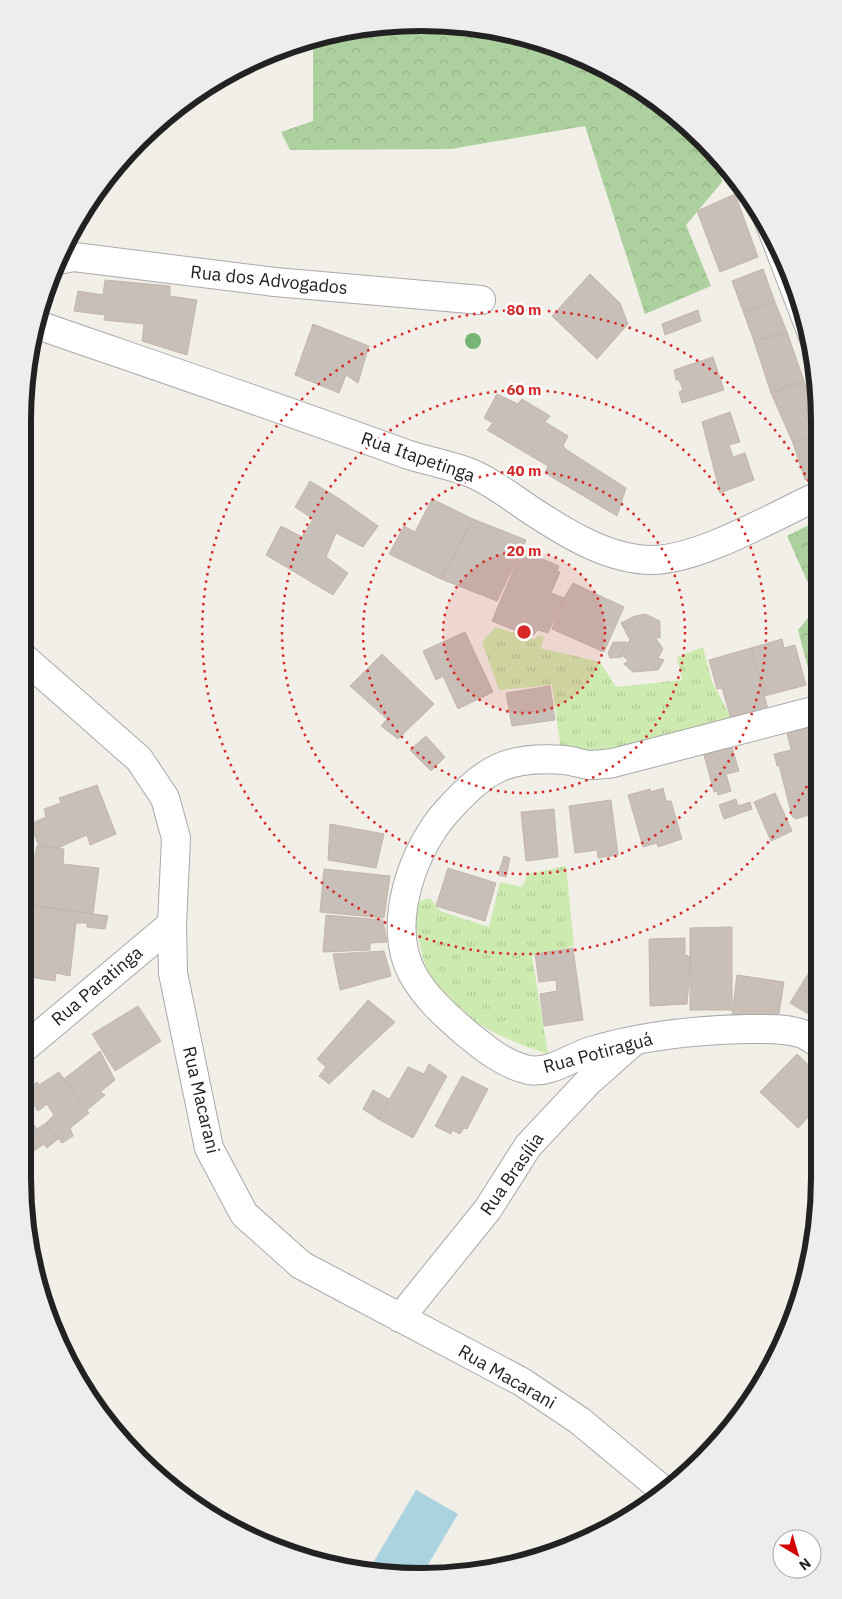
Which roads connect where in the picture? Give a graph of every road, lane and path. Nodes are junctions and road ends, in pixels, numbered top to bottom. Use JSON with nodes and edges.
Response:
{"nodes":[{"id":1,"x":67,"y":258,"type":"edge"},
{"id":2,"x":780,"y":270,"type":"edge"},
{"id":3,"x":786,"y":285,"type":"edge"},
{"id":4,"x":481,"y":300,"type":"dead end"},
{"id":5,"x":43,"y":327,"type":"edge"},
{"id":6,"x":811,"y":499,"type":"edge"},
{"id":7,"x":31,"y":664,"type":"edge"},
{"id":8,"x":811,"y":712,"type":"edge"},
{"id":9,"x":172,"y":924,"type":"junction"},
{"id":10,"x":811,"y":1039,"type":"edge"},
{"id":11,"x":635,"y":1040,"type":"junction"},
{"id":12,"x":31,"y":1041,"type":"edge"},
{"id":13,"x":400,"y":1318,"type":"junction"},
{"id":14,"x":659,"y":1486,"type":"edge"}],
"edges":[{"from":1,"to":4,"type":"street","name":"Rua dos Advogados"},
{"from":2,"to":3,"type":"lane"},
{"from":5,"to":6,"type":"street","name":"Rua Itapetinga"},
{"from":7,"to":9,"type":"street","name":"Rua Macarani"},
{"from":8,"to":11,"type":"street","name":"Rua Potiraguá"},
{"from":9,"to":12,"type":"street","name":"Rua Paratinga"},
{"from":9,"to":13,"type":"street","name":"Rua Macarani"},
{"from":10,"to":11,"type":"street","name":"Rua Potiraguá"},
{"from":11,"to":13,"type":"street","name":"Rua Brasília"},
{"from":13,"to":14,"type":"street","name":"Rua Macarani"}]}
